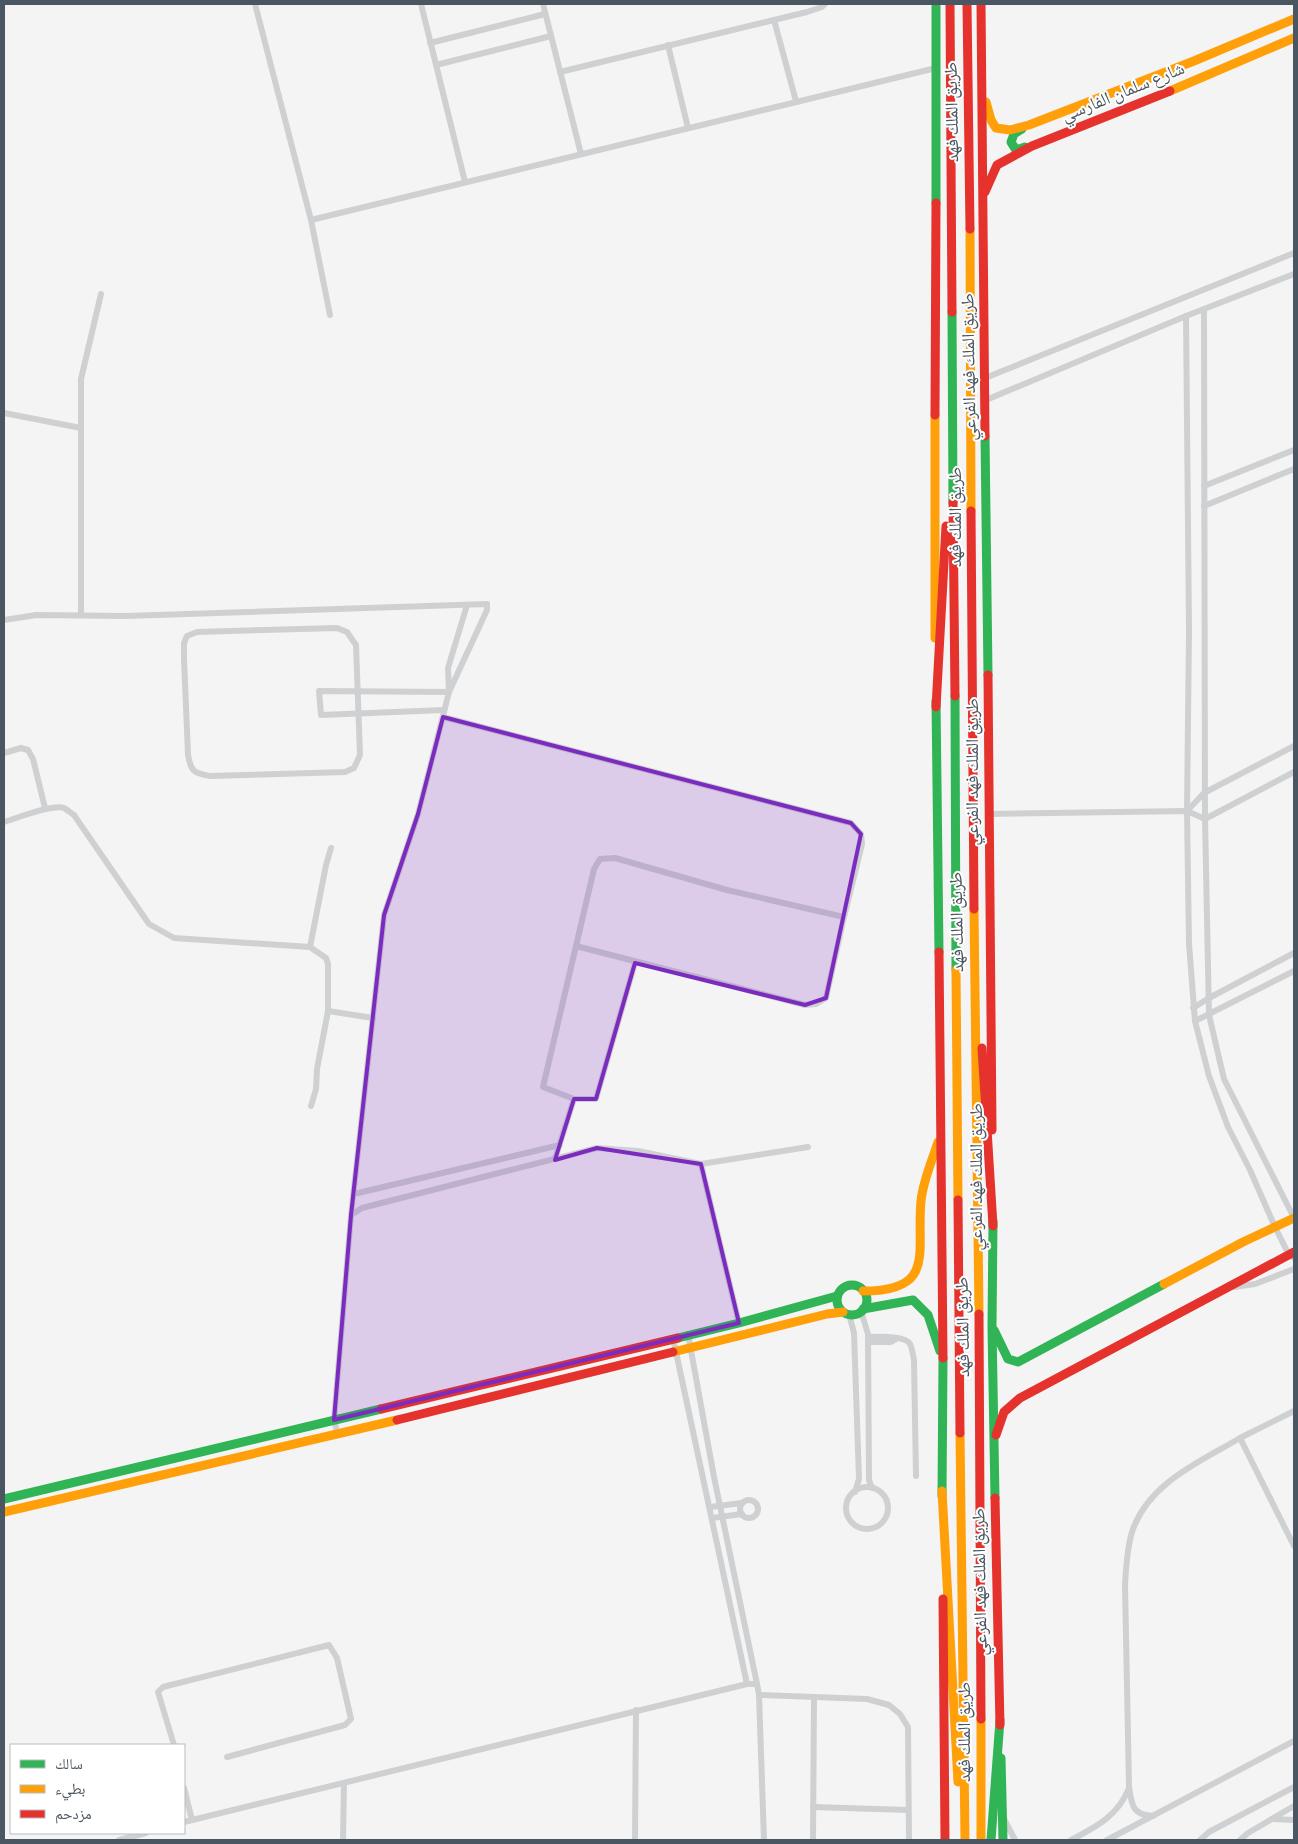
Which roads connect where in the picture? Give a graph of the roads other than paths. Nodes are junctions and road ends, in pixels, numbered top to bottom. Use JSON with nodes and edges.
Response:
{"nodes":[{"id":1,"x":255,"y":4,"type":"edge"},
{"id":2,"x":421,"y":4,"type":"edge"},
{"id":3,"x":543,"y":4,"type":"edge"},
{"id":4,"x":825,"y":4,"type":"edge"},
{"id":5,"x":936,"y":4,"type":"edge"},
{"id":6,"x":950,"y":4,"type":"edge"},
{"id":7,"x":967,"y":4,"type":"edge"},
{"id":8,"x":981,"y":4,"type":"edge"},
{"id":9,"x":545,"y":14,"type":"junction"},
{"id":10,"x":1294,"y":19,"type":"edge"},
{"id":11,"x":774,"y":20,"type":"junction"},
{"id":12,"x":551,"y":36,"type":"junction"},
{"id":13,"x":1294,"y":38,"type":"edge"},
{"id":14,"x":430,"y":43,"type":"junction"},
{"id":15,"x":668,"y":46,"type":"junction"},
{"id":16,"x":436,"y":64,"type":"junction"},
{"id":17,"x":936,"y":68,"type":"junction"},
{"id":18,"x":560,"y":72,"type":"junction"},
{"id":19,"x":983,"y":92,"type":"junction"},
{"id":20,"x":796,"y":101,"type":"junction"},
{"id":21,"x":1029,"y":125,"type":"junction"},
{"id":22,"x":688,"y":128,"type":"junction"},
{"id":23,"x":1032,"y":146,"type":"junction"},
{"id":24,"x":582,"y":154,"type":"junction"},
{"id":25,"x":465,"y":182,"type":"junction"},
{"id":26,"x":983,"y":197,"type":"junction"},
{"id":27,"x":312,"y":220,"type":"junction"},
{"id":28,"x":1294,"y":253,"type":"edge"},
{"id":29,"x":1294,"y":274,"type":"edge"},
{"id":30,"x":101,"y":294,"type":"dead end"},
{"id":31,"x":1204,"y":310,"type":"junction"},
{"id":32,"x":330,"y":315,"type":"dead end"},
{"id":33,"x":1186,"y":316,"type":"junction"},
{"id":34,"x":985,"y":378,"type":"junction"},
{"id":35,"x":986,"y":400,"type":"junction"},
{"id":36,"x":952,"y":404,"type":"junction"},
{"id":37,"x":4,"y":413,"type":"edge"},
{"id":38,"x":81,"y":428,"type":"junction"},
{"id":39,"x":1294,"y":450,"type":"edge"},
{"id":40,"x":1294,"y":469,"type":"edge"},
{"id":41,"x":1204,"y":486,"type":"junction"},
{"id":42,"x":1204,"y":506,"type":"junction"},
{"id":43,"x":467,"y":605,"type":"junction"},
{"id":44,"x":81,"y":615,"type":"junction"},
{"id":45,"x":4,"y":620,"type":"edge"},
{"id":46,"x":357,"y":691,"type":"junction"},
{"id":47,"x":449,"y":692,"type":"junction"},
{"id":48,"x":936,"y":707,"type":"junction"},
{"id":49,"x":358,"y":714,"type":"junction"},
{"id":50,"x":444,"y":714,"type":"junction"},
{"id":51,"x":1294,"y":746,"type":"edge"},
{"id":52,"x":4,"y":753,"type":"edge"},
{"id":53,"x":1294,"y":772,"type":"edge"},
{"id":54,"x":1204,"y":793,"type":"junction"},
{"id":55,"x":45,"y":808,"type":"junction"},
{"id":56,"x":1187,"y":811,"type":"junction"},
{"id":57,"x":988,"y":814,"type":"junction"},
{"id":58,"x":1205,"y":819,"type":"junction"},
{"id":59,"x":4,"y":822,"type":"edge"},
{"id":60,"x":331,"y":848,"type":"dead end"},
{"id":61,"x":973,"y":879,"type":"junction"},
{"id":62,"x":844,"y":917,"type":"junction"},
{"id":63,"x":576,"y":946,"type":"junction"},
{"id":64,"x":310,"y":947,"type":"junction"},
{"id":65,"x":1294,"y":953,"type":"edge"},
{"id":66,"x":635,"y":963,"type":"junction"},
{"id":67,"x":1294,"y":971,"type":"edge"},
{"id":68,"x":1209,"y":998,"type":"junction"},
{"id":69,"x":1194,"y":1008,"type":"junction"},
{"id":70,"x":328,"y":1011,"type":"junction"},
{"id":71,"x":1210,"y":1015,"type":"junction"},
{"id":72,"x":373,"y":1018,"type":"junction"},
{"id":73,"x":1195,"y":1021,"type":"junction"},
{"id":74,"x":574,"y":1099,"type":"junction"},
{"id":75,"x":311,"y":1106,"type":"dead end"},
{"id":76,"x":941,"y":1132,"type":"junction"},
{"id":77,"x":560,"y":1145,"type":"junction"},
{"id":78,"x":808,"y":1147,"type":"dead end"},
{"id":79,"x":555,"y":1159,"type":"junction"},
{"id":80,"x":701,"y":1164,"type":"junction"},
{"id":81,"x":354,"y":1194,"type":"junction"},
{"id":82,"x":351,"y":1215,"type":"junction"},
{"id":83,"x":1294,"y":1218,"type":"edge"},
{"id":84,"x":994,"y":1226,"type":"junction"},
{"id":85,"x":1275,"y":1227,"type":"junction"},
{"id":86,"x":1293,"y":1255,"type":"edge"},
{"id":87,"x":1294,"y":1269,"type":"edge"},
{"id":88,"x":1231,"y":1288,"type":"junction"},
{"id":89,"x":863,"y":1291,"type":"junction"},
{"id":90,"x":838,"y":1296,"type":"junction"},
{"id":91,"x":862,"y":1310,"type":"junction"},
{"id":92,"x":846,"y":1313,"type":"junction"},
{"id":93,"x":739,"y":1323,"type":"junction"},
{"id":94,"x":992,"y":1327,"type":"junction"},
{"id":95,"x":688,"y":1334,"type":"junction"},
{"id":96,"x":673,"y":1338,"type":"junction"},
{"id":97,"x":868,"y":1339,"type":"junction"},
{"id":98,"x":691,"y":1349,"type":"junction"},
{"id":99,"x":677,"y":1352,"type":"junction"},
{"id":100,"x":943,"y":1360,"type":"junction"},
{"id":101,"x":855,"y":1371,"type":"junction"},
{"id":102,"x":869,"y":1371,"type":"junction"},
{"id":103,"x":1294,"y":1411,"type":"edge"},
{"id":104,"x":334,"y":1420,"type":"junction"},
{"id":105,"x":857,"y":1432,"type":"junction"},
{"id":106,"x":869,"y":1432,"type":"junction"},
{"id":107,"x":338,"y":1435,"type":"junction"},
{"id":108,"x":1240,"y":1438,"type":"junction"},
{"id":109,"x":995,"y":1440,"type":"junction"},
{"id":110,"x":916,"y":1476,"type":"dead end"},
{"id":111,"x":872,"y":1488,"type":"junction"},
{"id":112,"x":942,"y":1491,"type":"junction"},
{"id":113,"x":855,"y":1492,"type":"junction"},
{"id":114,"x":4,"y":1499,"type":"edge"},
{"id":115,"x":742,"y":1503,"type":"junction"},
{"id":116,"x":720,"y":1506,"type":"junction"},
{"id":117,"x":710,"y":1507,"type":"junction"},
{"id":118,"x":4,"y":1512,"type":"edge"},
{"id":119,"x":742,"y":1514,"type":"junction"},
{"id":120,"x":722,"y":1516,"type":"junction"},
{"id":121,"x":712,"y":1518,"type":"junction"},
{"id":122,"x":1294,"y":1546,"type":"edge"},
{"id":123,"x":747,"y":1684,"type":"junction"},
{"id":124,"x":757,"y":1684,"type":"junction"},
{"id":125,"x":759,"y":1696,"type":"junction"},
{"id":126,"x":814,"y":1698,"type":"junction"},
{"id":127,"x":636,"y":1710,"type":"junction"},
{"id":128,"x":1000,"y":1720,"type":"junction"},
{"id":129,"x":1294,"y":1742,"type":"edge"},
{"id":130,"x":174,"y":1744,"type":"edge"},
{"id":131,"x":228,"y":1757,"type":"dead end"},
{"id":132,"x":344,"y":1783,"type":"junction"},
{"id":133,"x":1129,"y":1787,"type":"junction"},
{"id":134,"x":1294,"y":1787,"type":"edge"},
{"id":135,"x":185,"y":1792,"type":"edge"},
{"id":136,"x":1294,"y":1806,"type":"edge"},
{"id":137,"x":813,"y":1807,"type":"junction"},
{"id":138,"x":908,"y":1810,"type":"junction"},
{"id":139,"x":1153,"y":1816,"type":"junction"},
{"id":140,"x":1004,"y":1819,"type":"junction"},
{"id":141,"x":1271,"y":1819,"type":"junction"},
{"id":142,"x":192,"y":1820,"type":"junction"},
{"id":143,"x":1294,"y":1820,"type":"edge"},
{"id":144,"x":185,"y":1822,"type":"edge"},
{"id":145,"x":142,"y":1834,"type":"edge"},
{"id":146,"x":120,"y":1840,"type":"edge"},
{"id":147,"x":342,"y":1840,"type":"edge"},
{"id":148,"x":636,"y":1840,"type":"edge"},
{"id":149,"x":764,"y":1840,"type":"edge"},
{"id":150,"x":813,"y":1840,"type":"edge"},
{"id":151,"x":908,"y":1840,"type":"edge"},
{"id":152,"x":945,"y":1840,"type":"edge"},
{"id":153,"x":960,"y":1840,"type":"edge"},
{"id":154,"x":965,"y":1840,"type":"edge"},
{"id":155,"x":981,"y":1840,"type":"edge"},
{"id":156,"x":990,"y":1840,"type":"edge"},
{"id":157,"x":1004,"y":1840,"type":"edge"},
{"id":158,"x":1015,"y":1840,"type":"edge"},
{"id":159,"x":1071,"y":1840,"type":"edge"},
{"id":160,"x":1108,"y":1840,"type":"edge"},
{"id":161,"x":1200,"y":1840,"type":"edge"},
{"id":162,"x":1240,"y":1840,"type":"edge"}],
"edges":[{"from":1,"to":27,"type":"street"},
{"from":2,"to":14,"type":"street"},
{"from":3,"to":9,"type":"street"},
{"from":4,"to":11,"type":"street"},
{"from":5,"to":17,"type":"main road","name":"طريق الملك فهد الفرعي"},
{"from":6,"to":36,"type":"main road","name":"طريق الملك فهد"},
{"from":7,"to":61,"type":"main road","name":"طريق الملك فهد"},
{"from":8,"to":19,"type":"main road","name":"طريق الملك فهد الفرعي"},
{"from":9,"to":12,"type":"street"},
{"from":9,"to":14,"type":"street"},
{"from":10,"to":21,"type":"main road","name":"شارع سلمان الفارسي"},
{"from":11,"to":15,"type":"street"},
{"from":11,"to":20,"type":"street"},
{"from":12,"to":16,"type":"street"},
{"from":12,"to":18,"type":"street"},
{"from":13,"to":23,"type":"main road","name":"شارع سلمان الفارسي"},
{"from":14,"to":16,"type":"street"},
{"from":15,"to":18,"type":"street"},
{"from":15,"to":22,"type":"street"},
{"from":16,"to":25,"type":"street"},
{"from":17,"to":20,"type":"street"},
{"from":17,"to":48,"type":"main road","name":"طريق الملك فهد الفرعي"},
{"from":18,"to":24,"type":"street"},
{"from":19,"to":21,"type":"main road","name":"شارع سلمان الفارسي"},
{"from":19,"to":26,"type":"main road","name":"طريق الملك فهد الفرعي"},
{"from":20,"to":22,"type":"street"},
{"from":21,"to":23,"type":"main road"},
{"from":22,"to":24,"type":"street"},
{"from":23,"to":26,"type":"main road","name":"شارع سلمان الفارسي"},
{"from":24,"to":25,"type":"street"},
{"from":25,"to":27,"type":"street"},
{"from":26,"to":34,"type":"main road","name":"طريق الملك فهد الفرعي"},
{"from":27,"to":32,"type":"street"},
{"from":28,"to":34,"type":"street"},
{"from":29,"to":31,"type":"street"},
{"from":30,"to":38,"type":"street"},
{"from":31,"to":33,"type":"street"},
{"from":31,"to":41,"type":"street"},
{"from":33,"to":35,"type":"street"},
{"from":33,"to":56,"type":"street"},
{"from":34,"to":35,"type":"main road","name":"طريق الملك فهد الفرعي"},
{"from":35,"to":57,"type":"main road","name":"طريق الملك فهد الفرعي"},
{"from":36,"to":48,"type":"main road"},
{"from":36,"to":154,"type":"main road","name":"طريق الملك فهد"},
{"from":37,"to":38,"type":"street"},
{"from":38,"to":44,"type":"street"},
{"from":39,"to":41,"type":"street"},
{"from":40,"to":42,"type":"street"},
{"from":41,"to":42,"type":"street"},
{"from":42,"to":54,"type":"street"},
{"from":43,"to":44,"type":"street"},
{"from":43,"to":47,"type":"street"},
{"from":43,"to":47,"type":"street"},
{"from":44,"to":45,"type":"street"},
{"from":46,"to":47,"type":"street"},
{"from":46,"to":49,"type":"street"},
{"from":46,"to":49,"type":"street"},
{"from":46,"to":49,"type":"street"},
{"from":47,"to":50,"type":"street"},
{"from":48,"to":76,"type":"main road","name":"طريق الملك فهد الفرعي"},
{"from":49,"to":50,"type":"street"},
{"from":50,"to":62,"type":"street"},
{"from":50,"to":72,"type":"street"},
{"from":51,"to":54,"type":"street"},
{"from":52,"to":55,"type":"street"},
{"from":53,"to":58,"type":"street"},
{"from":54,"to":56,"type":"street"},
{"from":54,"to":58,"type":"street"},
{"from":55,"to":59,"type":"street"},
{"from":55,"to":64,"type":"street"},
{"from":56,"to":57,"type":"street"},
{"from":56,"to":58,"type":"street"},
{"from":56,"to":69,"type":"street"},
{"from":57,"to":84,"type":"main road","name":"طريق الملك فهد الفرعي"},
{"from":58,"to":68,"type":"street"},
{"from":60,"to":64,"type":"street"},
{"from":61,"to":84,"type":"main road"},
{"from":61,"to":155,"type":"main road","name":"طريق الملك فهد"},
{"from":62,"to":63,"type":"street"},
{"from":62,"to":66,"type":"street"},
{"from":63,"to":66,"type":"street"},
{"from":63,"to":74,"type":"street"},
{"from":64,"to":70,"type":"street"},
{"from":65,"to":68,"type":"street"},
{"from":66,"to":74,"type":"street"},
{"from":67,"to":71,"type":"street"},
{"from":68,"to":69,"type":"street"},
{"from":68,"to":71,"type":"street"},
{"from":69,"to":73,"type":"street"},
{"from":70,"to":72,"type":"street"},
{"from":70,"to":75,"type":"street"},
{"from":71,"to":73,"type":"street"},
{"from":71,"to":83,"type":"street"},
{"from":72,"to":81,"type":"street"},
{"from":73,"to":85,"type":"street"},
{"from":74,"to":77,"type":"street"},
{"from":76,"to":89,"type":"main road"},
{"from":76,"to":100,"type":"main road","name":"طريق الملك فهد الفرعي"},
{"from":77,"to":79,"type":"street"},
{"from":77,"to":81,"type":"street"},
{"from":78,"to":80,"type":"street"},
{"from":79,"to":80,"type":"street"},
{"from":79,"to":82,"type":"street"},
{"from":80,"to":93,"type":"street"},
{"from":81,"to":82,"type":"street"},
{"from":82,"to":104,"type":"street"},
{"from":83,"to":85,"type":"main road"},
{"from":84,"to":94,"type":"main road","name":"طريق الملك فهد الفرعي"},
{"from":85,"to":86,"type":"street"},
{"from":85,"to":94,"type":"main road"},
{"from":86,"to":88,"type":"main road"},
{"from":87,"to":88,"type":"street"},
{"from":88,"to":109,"type":"main road"},
{"from":89,"to":90,"type":"main road"},
{"from":89,"to":91,"type":"main road"},
{"from":90,"to":92,"type":"main road"},
{"from":90,"to":93,"type":"main road"},
{"from":91,"to":92,"type":"main road"},
{"from":91,"to":97,"type":"street"},
{"from":91,"to":100,"type":"main road"},
{"from":92,"to":98,"type":"main road"},
{"from":92,"to":101,"type":"street"},
{"from":93,"to":95,"type":"main road"},
{"from":94,"to":109,"type":"main road","name":"طريق الملك فهد الفرعي"},
{"from":95,"to":96,"type":"main road"},
{"from":95,"to":98,"type":"street"},
{"from":96,"to":99,"type":"street"},
{"from":96,"to":104,"type":"main road"},
{"from":97,"to":102,"type":"street"},
{"from":97,"to":110,"type":"street"},
{"from":98,"to":99,"type":"main road"},
{"from":98,"to":116,"type":"street"},
{"from":99,"to":107,"type":"main road"},
{"from":99,"to":117,"type":"street"},
{"from":100,"to":112,"type":"main road","name":"طريق الملك فهد الفرعي"},
{"from":101,"to":102,"type":"street"},
{"from":101,"to":105,"type":"street"},
{"from":102,"to":106,"type":"street"},
{"from":103,"to":108,"type":"street"},
{"from":104,"to":107,"type":"street"},
{"from":104,"to":114,"type":"main road"},
{"from":105,"to":106,"type":"street"},
{"from":105,"to":113,"type":"street"},
{"from":106,"to":111,"type":"street"},
{"from":107,"to":118,"type":"main road"},
{"from":108,"to":122,"type":"street"},
{"from":108,"to":133,"type":"street"},
{"from":109,"to":128,"type":"main road","name":"طريق الملك فهد الفرعي"},
{"from":111,"to":113,"type":"street"},
{"from":111,"to":113,"type":"street"},
{"from":112,"to":152,"type":"main road","name":"طريق الملك فهد الفرعي"},
{"from":112,"to":153,"type":"main road"},
{"from":115,"to":116,"type":"street"},
{"from":115,"to":119,"type":"street"},
{"from":115,"to":119,"type":"street"},
{"from":116,"to":117,"type":"street"},
{"from":116,"to":120,"type":"street"},
{"from":117,"to":121,"type":"street"},
{"from":119,"to":120,"type":"street"},
{"from":120,"to":121,"type":"street"},
{"from":120,"to":124,"type":"street"},
{"from":121,"to":123,"type":"street"},
{"from":123,"to":124,"type":"street"},
{"from":123,"to":127,"type":"street"},
{"from":124,"to":125,"type":"street"},
{"from":125,"to":126,"type":"street"},
{"from":125,"to":149,"type":"street"},
{"from":126,"to":137,"type":"street"},
{"from":126,"to":138,"type":"street"},
{"from":127,"to":132,"type":"street"},
{"from":127,"to":148,"type":"street"},
{"from":128,"to":140,"type":"main road","name":"طريق الملك فهد الفرعي"},
{"from":128,"to":156,"type":"main road"},
{"from":129,"to":139,"type":"street"},
{"from":130,"to":131,"type":"street"},
{"from":132,"to":142,"type":"street"},
{"from":132,"to":147,"type":"street"},
{"from":133,"to":139,"type":"street"},
{"from":133,"to":159,"type":"street"},
{"from":134,"to":161,"type":"street"},
{"from":135,"to":142,"type":"street"},
{"from":136,"to":141,"type":"street"},
{"from":137,"to":138,"type":"street"},
{"from":137,"to":150,"type":"street"},
{"from":138,"to":151,"type":"street"},
{"from":139,"to":160,"type":"street"},
{"from":140,"to":157,"type":"main road","name":"طريق الملك فهد الفرعي"},
{"from":140,"to":158,"type":"street"},
{"from":141,"to":143,"type":"street"},
{"from":141,"to":162,"type":"street"},
{"from":142,"to":144,"type":"street"},
{"from":145,"to":146,"type":"street"}]}
